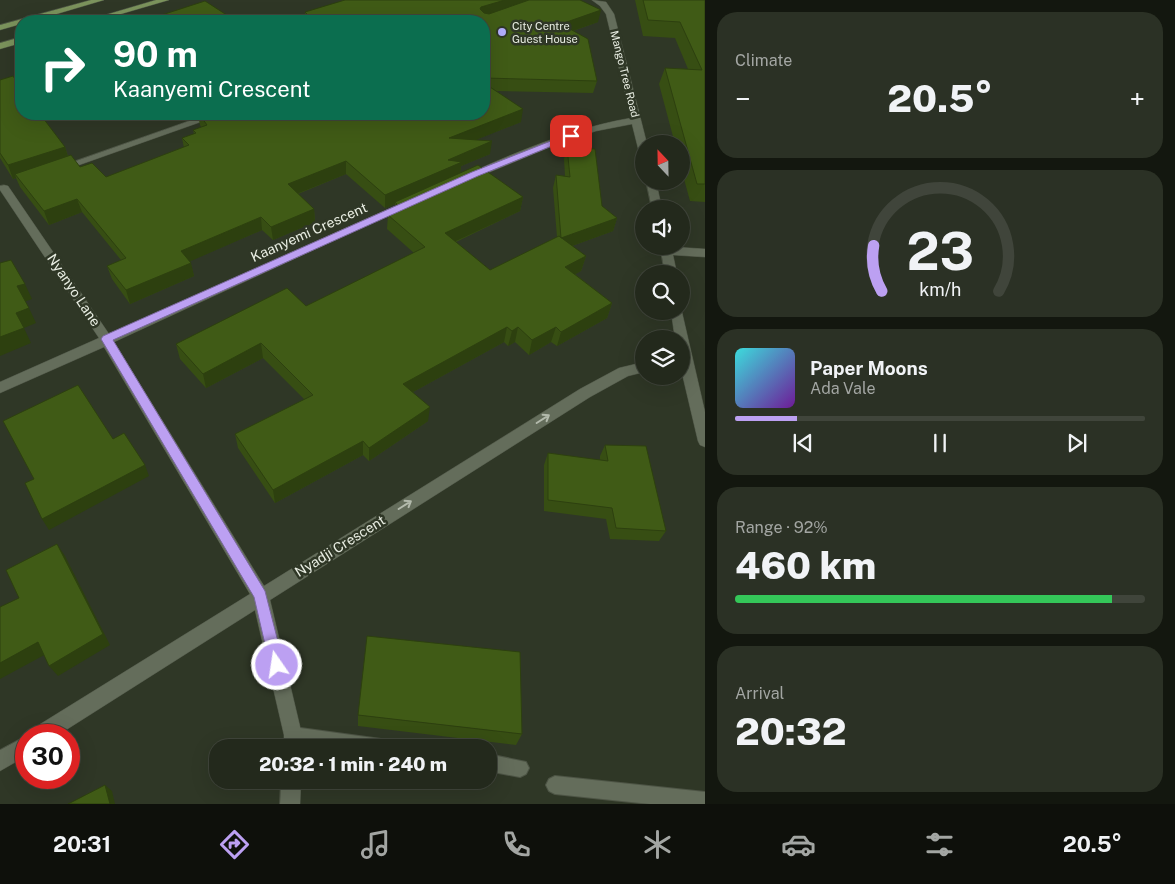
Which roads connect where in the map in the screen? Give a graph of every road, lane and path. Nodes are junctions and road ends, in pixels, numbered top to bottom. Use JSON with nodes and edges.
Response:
{"nodes":[{"id":1,"x":100,"y":0,"type":"edge"},
{"id":2,"x":165,"y":0,"type":"edge"},
{"id":3,"x":596,"y":0,"type":"edge"},
{"id":4,"x":48,"y":15,"type":"edge"},
{"id":5,"x":111,"y":15,"type":"edge"},
{"id":6,"x":15,"y":24,"type":"edge"},
{"id":7,"x":0,"y":28,"type":"edge"},
{"id":8,"x":15,"y":42,"type":"edge"},
{"id":9,"x":0,"y":46,"type":"edge"},
{"id":10,"x":201,"y":120,"type":"edge"},
{"id":11,"x":636,"y":120,"type":"junction"},
{"id":12,"x":640,"y":135,"type":"edge"},
{"id":13,"x":51,"y":172,"type":"edge"},
{"id":14,"x":457,"y":182,"type":"edge"},
{"id":15,"x":6,"y":187,"type":"edge"},
{"id":16,"x":421,"y":198,"type":"edge"},
{"id":17,"x":690,"y":251,"type":"edge"},
{"id":18,"x":705,"y":253,"type":"edge"},
{"id":19,"x":106,"y":339,"type":"junction"},
{"id":20,"x":635,"y":369,"type":"edge"},
{"id":21,"x":690,"y":384,"type":"edge"},
{"id":22,"x":0,"y":388,"type":"edge"},
{"id":23,"x":705,"y":441,"type":"edge"},
{"id":24,"x":260,"y":596,"type":"junction"},
{"id":25,"x":58,"y":724,"type":"edge"},
{"id":26,"x":293,"y":739,"type":"edge"},
{"id":27,"x":15,"y":752,"type":"edge"},
{"id":28,"x":0,"y":761,"type":"edge"},
{"id":29,"x":497,"y":764,"type":"edge"},
{"id":30,"x":520,"y":768,"type":"dead end"},
{"id":31,"x":554,"y":785,"type":"dead end"},
{"id":32,"x":291,"y":789,"type":"edge"},
{"id":33,"x":705,"y":801,"type":"edge"},
{"id":34,"x":290,"y":804,"type":"edge"}],
"edges":[{"from":1,"to":4,"type":"main road"},
{"from":2,"to":5,"type":"main road"},
{"from":3,"to":11,"type":"street","name":"Mango Tree Road"},
{"from":6,"to":7,"type":"main road"},
{"from":8,"to":9,"type":"main road"},
{"from":10,"to":13,"type":"street"},
{"from":11,"to":12,"type":"street","name":"Mango Tree Road"},
{"from":11,"to":14,"type":"street"},
{"from":15,"to":19,"type":"street","name":"Nyanyo Lane"},
{"from":16,"to":19,"type":"street","name":"Kaanyemi Crescent"},
{"from":17,"to":18,"type":"street"},
{"from":19,"to":22,"type":"street","name":"Kaanyemi Crescent"},
{"from":19,"to":24,"type":"street","name":"Nyanyo Lane"},
{"from":24,"to":20,"type":"street","name":"Nyadji Crescent","one_way":true},
{"from":21,"to":23,"type":"street"},
{"from":24,"to":25,"type":"street","name":"Nyadji Crescent"},
{"from":24,"to":26,"type":"street","name":"Nyanyo Lane"},
{"from":27,"to":28,"type":"street"},
{"from":29,"to":30,"type":"lane"},
{"from":31,"to":33,"type":"lane"},
{"from":32,"to":34,"type":"street"}]}
